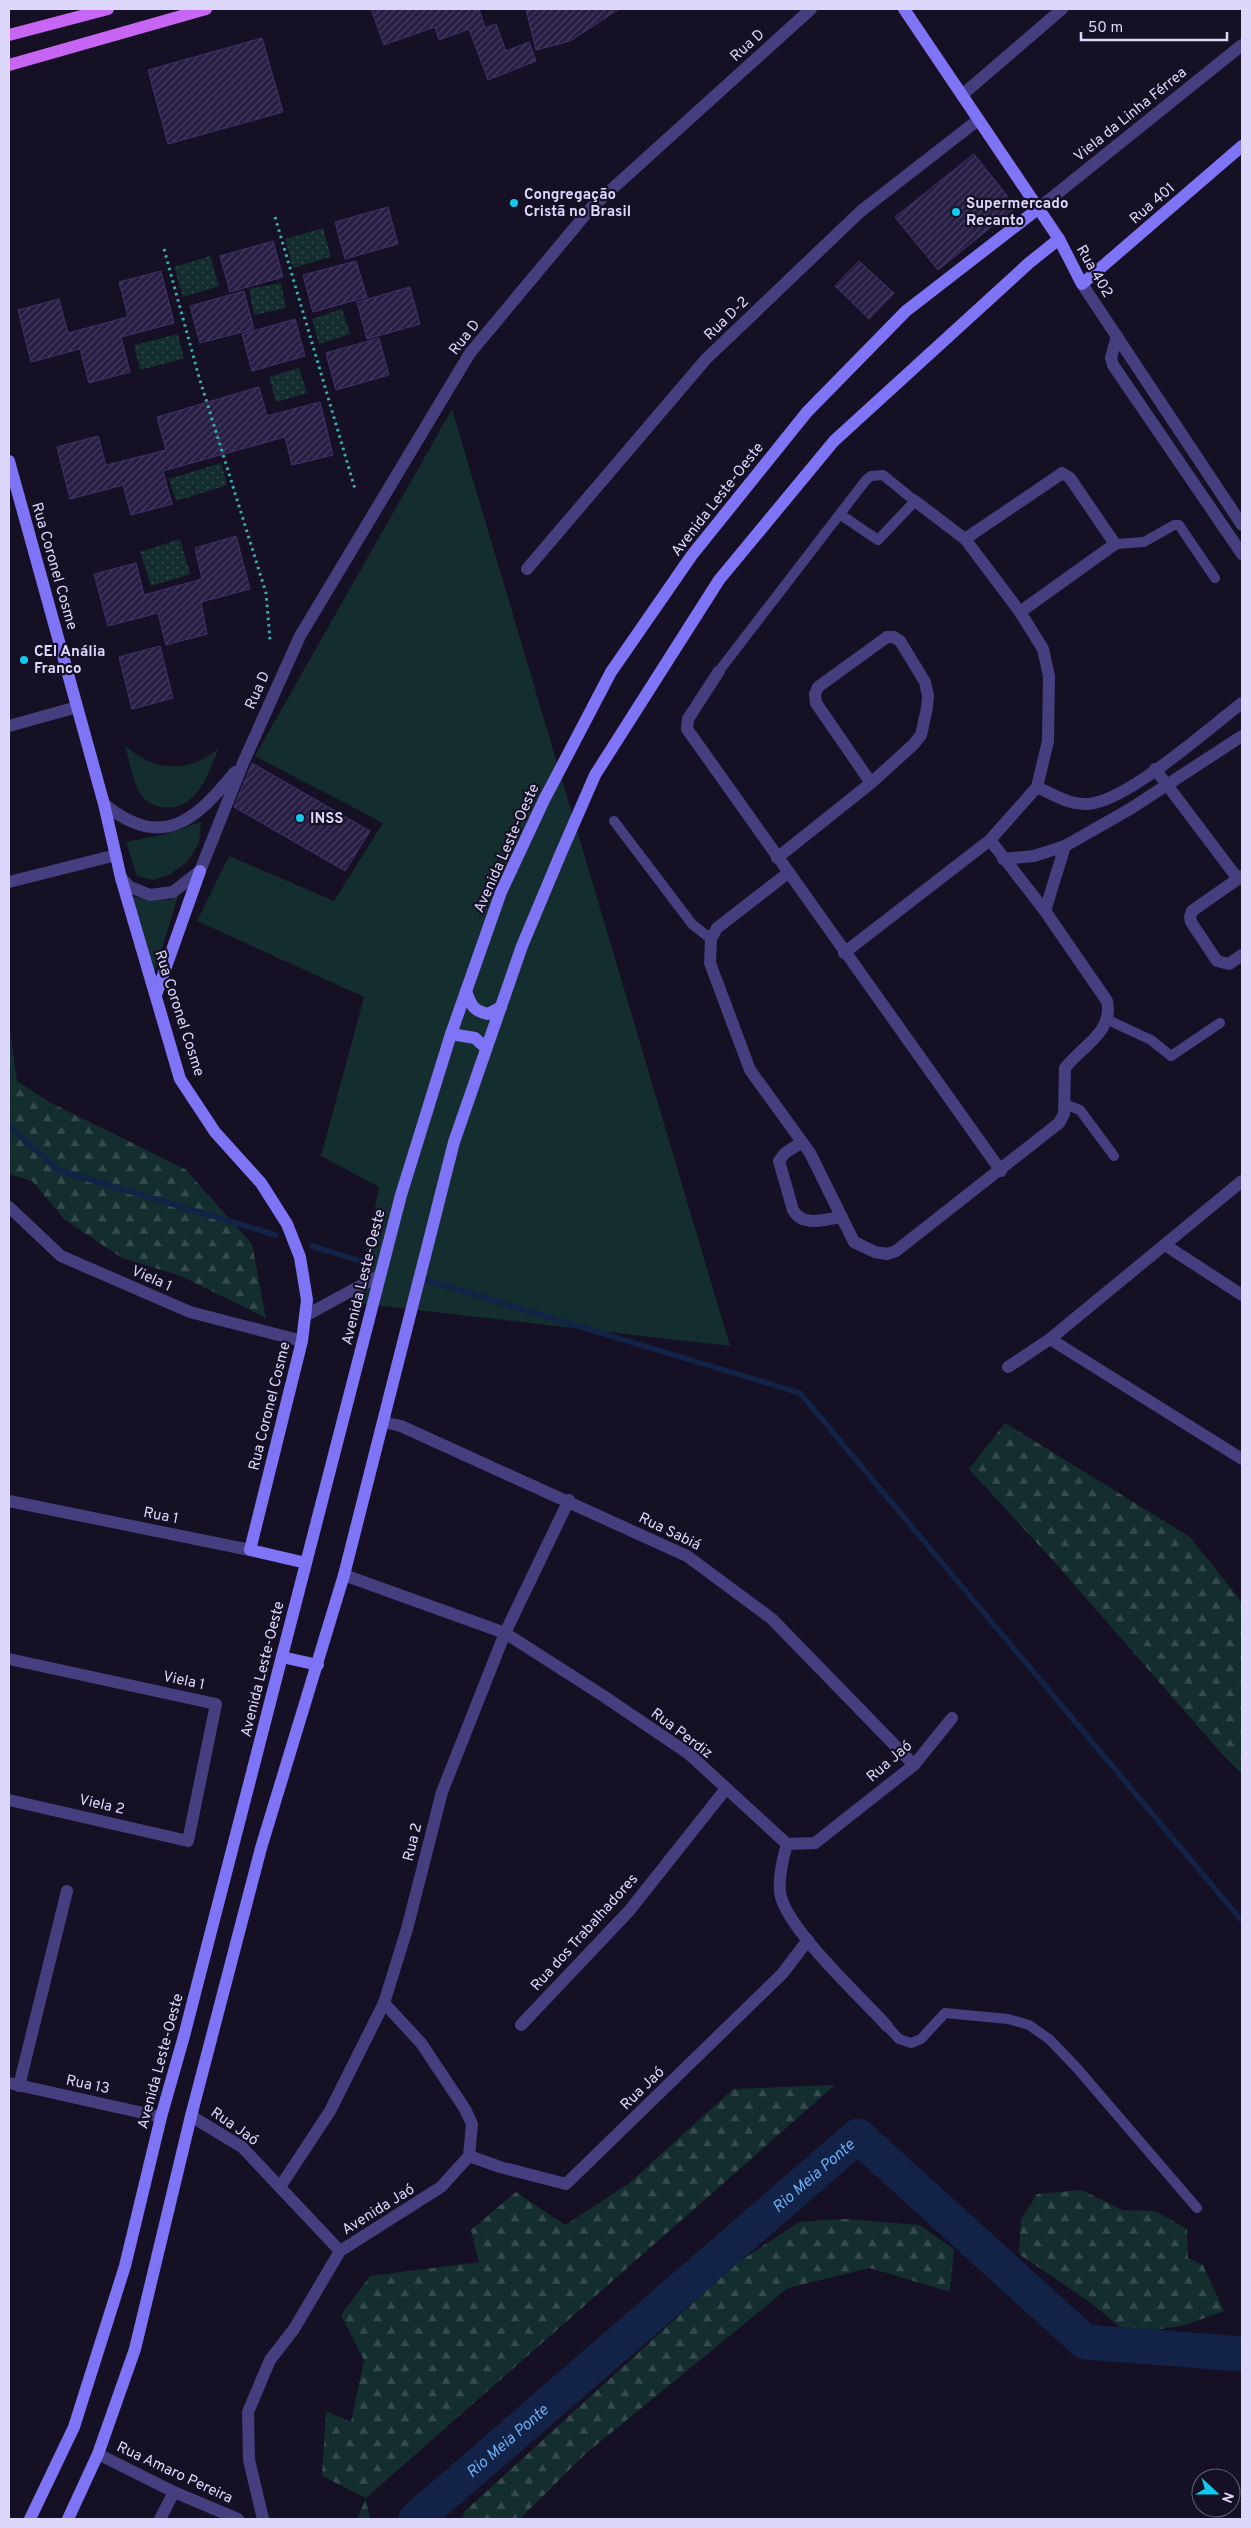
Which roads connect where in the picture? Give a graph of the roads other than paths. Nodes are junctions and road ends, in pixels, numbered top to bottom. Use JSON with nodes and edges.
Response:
{"nodes":[{"id":1,"x":108,"y":9,"type":"edge"},
{"id":2,"x":206,"y":9,"type":"edge"},
{"id":3,"x":811,"y":9,"type":"edge"},
{"id":4,"x":904,"y":9,"type":"edge"},
{"id":5,"x":1062,"y":9,"type":"edge"},
{"id":6,"x":187,"y":12,"type":"edge"},
{"id":7,"x":9,"y":35,"type":"edge"},
{"id":8,"x":1242,"y":45,"type":"edge"},
{"id":9,"x":9,"y":65,"type":"edge"},
{"id":10,"x":962,"y":95,"type":"junction"},
{"id":11,"x":978,"y":120,"type":"junction"},
{"id":12,"x":1242,"y":146,"type":"edge"},
{"id":13,"x":1038,"y":208,"type":"junction"},
{"id":14,"x":1060,"y":239,"type":"junction"},
{"id":15,"x":1082,"y":284,"type":"junction"},
{"id":16,"x":1117,"y":336,"type":"junction"},
{"id":17,"x":9,"y":461,"type":"edge"},
{"id":18,"x":915,"y":501,"type":"junction"},
{"id":19,"x":841,"y":515,"type":"junction"},
{"id":20,"x":1242,"y":525,"type":"edge"},
{"id":21,"x":965,"y":539,"type":"junction"},
{"id":22,"x":1115,"y":544,"type":"junction"},
{"id":23,"x":1242,"y":554,"type":"edge"},
{"id":24,"x":527,"y":569,"type":"dead end"},
{"id":25,"x":1214,"y":578,"type":"dead end"},
{"id":26,"x":1020,"y":612,"type":"junction"},
{"id":27,"x":719,"y":671,"type":"joint"},
{"id":28,"x":1242,"y":702,"type":"edge"},
{"id":29,"x":77,"y":707,"type":"junction"},
{"id":30,"x":9,"y":726,"type":"edge"},
{"id":31,"x":1242,"y":736,"type":"edge"},
{"id":32,"x":243,"y":763,"type":"junction"},
{"id":33,"x":1155,"y":769,"type":"junction"},
{"id":34,"x":871,"y":783,"type":"junction"},
{"id":35,"x":1167,"y":785,"type":"junction"},
{"id":36,"x":1037,"y":787,"type":"junction"},
{"id":37,"x":104,"y":804,"type":"junction"},
{"id":38,"x":614,"y":821,"type":"dead end"},
{"id":39,"x":990,"y":840,"type":"junction"},
{"id":40,"x":1065,"y":846,"type":"junction"},
{"id":41,"x":116,"y":855,"type":"junction"},
{"id":42,"x":777,"y":858,"type":"junction"},
{"id":43,"x":1002,"y":859,"type":"junction"},
{"id":44,"x":200,"y":871,"type":"junction"},
{"id":45,"x":788,"y":873,"type":"junction"},
{"id":46,"x":1240,"y":877,"type":"edge"},
{"id":47,"x":121,"y":878,"type":"junction"},
{"id":48,"x":9,"y":882,"type":"edge"},
{"id":49,"x":1045,"y":911,"type":"junction"},
{"id":50,"x":711,"y":939,"type":"junction"},
{"id":51,"x":844,"y":953,"type":"junction"},
{"id":52,"x":1242,"y":954,"type":"edge"},
{"id":53,"x":466,"y":991,"type":"junction"},
{"id":54,"x":156,"y":995,"type":"junction"},
{"id":55,"x":500,"y":1007,"type":"junction"},
{"id":56,"x":1108,"y":1020,"type":"junction"},
{"id":57,"x":1220,"y":1023,"type":"dead end"},
{"id":58,"x":450,"y":1034,"type":"junction"},
{"id":59,"x":486,"y":1048,"type":"junction"},
{"id":60,"x":1064,"y":1104,"type":"junction"},
{"id":61,"x":802,"y":1142,"type":"junction"},
{"id":62,"x":1114,"y":1156,"type":"dead end"},
{"id":63,"x":1000,"y":1171,"type":"junction"},
{"id":64,"x":1242,"y":1181,"type":"edge"},
{"id":65,"x":9,"y":1207,"type":"edge"},
{"id":66,"x":842,"y":1217,"type":"junction"},
{"id":67,"x":1166,"y":1245,"type":"junction"},
{"id":68,"x":380,"y":1274,"type":"junction"},
{"id":69,"x":1242,"y":1295,"type":"edge"},
{"id":70,"x":305,"y":1316,"type":"junction"},
{"id":71,"x":1050,"y":1339,"type":"junction"},
{"id":72,"x":302,"y":1341,"type":"junction"},
{"id":73,"x":1008,"y":1367,"type":"dead end"},
{"id":74,"x":383,"y":1422,"type":"junction"},
{"id":75,"x":1242,"y":1459,"type":"edge"},
{"id":76,"x":568,"y":1500,"type":"junction"},
{"id":77,"x":9,"y":1501,"type":"edge"},
{"id":78,"x":250,"y":1550,"type":"junction"},
{"id":79,"x":306,"y":1563,"type":"junction"},
{"id":80,"x":344,"y":1575,"type":"junction"},
{"id":81,"x":505,"y":1634,"type":"junction"},
{"id":82,"x":282,"y":1657,"type":"junction"},
{"id":83,"x":9,"y":1660,"type":"edge"},
{"id":84,"x":318,"y":1665,"type":"junction"},
{"id":85,"x":952,"y":1718,"type":"dead end"},
{"id":86,"x":914,"y":1765,"type":"junction"},
{"id":87,"x":725,"y":1790,"type":"junction"},
{"id":88,"x":9,"y":1800,"type":"edge"},
{"id":89,"x":188,"y":1841,"type":"joint"},
{"id":90,"x":787,"y":1844,"type":"junction"},
{"id":91,"x":68,"y":1892,"type":"dead end"},
{"id":92,"x":808,"y":1940,"type":"junction"},
{"id":93,"x":384,"y":2003,"type":"junction"},
{"id":94,"x":521,"y":2025,"type":"dead end"},
{"id":95,"x":887,"y":2026,"type":"joint"},
{"id":96,"x":14,"y":2085,"type":"edge"},
{"id":97,"x":191,"y":2116,"type":"junction"},
{"id":98,"x":161,"y":2117,"type":"junction"},
{"id":99,"x":469,"y":2156,"type":"junction"},
{"id":100,"x":280,"y":2187,"type":"junction"},
{"id":101,"x":1197,"y":2208,"type":"dead end"},
{"id":102,"x":340,"y":2251,"type":"junction"},
{"id":103,"x":98,"y":2454,"type":"junction"},
{"id":104,"x":174,"y":2492,"type":"junction"},
{"id":105,"x":30,"y":2519,"type":"edge"},
{"id":106,"x":68,"y":2519,"type":"edge"},
{"id":107,"x":160,"y":2519,"type":"edge"},
{"id":108,"x":238,"y":2519,"type":"edge"},
{"id":109,"x":263,"y":2519,"type":"edge"}],
"edges":[{"from":1,"to":7,"type":"main road"},
{"from":2,"to":6,"type":"main road"},
{"from":3,"to":32,"type":"street","name":"Rua D"},
{"from":4,"to":10,"type":"main road","name":"Rua 402"},
{"from":5,"to":10,"type":"street"},
{"from":6,"to":9,"type":"main road"},
{"from":8,"to":13,"type":"street","name":"Viela da Linha Férrea"},
{"from":10,"to":11,"type":"main road","name":"Rua 402"},
{"from":11,"to":13,"type":"main road","name":"Rua 402"},
{"from":11,"to":24,"type":"street","name":"Rua D-2"},
{"from":12,"to":15,"type":"main road","name":"Rua 401"},
{"from":13,"to":14,"type":"main road","name":"Rua 402"},
{"from":13,"to":53,"type":"main road","name":"Avenida Leste-Oeste"},
{"from":14,"to":15,"type":"main road","name":"Rua 402"},
{"from":14,"to":55,"type":"main road"},
{"from":15,"to":16,"type":"street","name":"Rua 402"},
{"from":16,"to":20,"type":"street","name":"Rua 402"},
{"from":16,"to":23,"type":"street"},
{"from":17,"to":29,"type":"main road","name":"Rua Coronel Cosme"},
{"from":18,"to":19,"type":"lane"},
{"from":18,"to":19,"type":"lane"},
{"from":18,"to":21,"type":"street"},
{"from":19,"to":27,"type":"lane"},
{"from":21,"to":22,"type":"street"},
{"from":21,"to":26,"type":"street"},
{"from":22,"to":25,"type":"lane"},
{"from":22,"to":26,"type":"street"},
{"from":26,"to":36,"type":"street"},
{"from":27,"to":42,"type":"street"},
{"from":28,"to":33,"type":"street"},
{"from":29,"to":30,"type":"street"},
{"from":29,"to":37,"type":"main road","name":"Rua Coronel Cosme"},
{"from":31,"to":35,"type":"street"},
{"from":32,"to":37,"type":"street","name":"Rua D"},
{"from":32,"to":44,"type":"street","name":"Rua D"},
{"from":33,"to":35,"type":"street"},
{"from":33,"to":36,"type":"street"},
{"from":34,"to":34,"type":"street"},
{"from":34,"to":42,"type":"street"},
{"from":35,"to":40,"type":"street"},
{"from":35,"to":46,"type":"street"},
{"from":36,"to":39,"type":"street"},
{"from":37,"to":41,"type":"main road","name":"Rua Coronel Cosme"},
{"from":38,"to":50,"type":"lane"},
{"from":39,"to":43,"type":"street"},
{"from":39,"to":51,"type":"street"},
{"from":40,"to":43,"type":"street"},
{"from":40,"to":49,"type":"street"},
{"from":41,"to":47,"type":"main road","name":"Rua Coronel Cosme"},
{"from":41,"to":48,"type":"street"},
{"from":42,"to":45,"type":"street"},
{"from":43,"to":49,"type":"street"},
{"from":44,"to":47,"type":"street"},
{"from":44,"to":54,"type":"main road"},
{"from":45,"to":50,"type":"street"},
{"from":45,"to":51,"type":"street"},
{"from":46,"to":52,"type":"street"},
{"from":47,"to":54,"type":"main road","name":"Rua Coronel Cosme"},
{"from":49,"to":56,"type":"street"},
{"from":50,"to":61,"type":"street"},
{"from":51,"to":63,"type":"street"},
{"from":53,"to":55,"type":"main road"},
{"from":53,"to":58,"type":"main road","name":"Avenida Leste-Oeste"},
{"from":54,"to":70,"type":"main road","name":"Rua Coronel Cosme"},
{"from":55,"to":59,"type":"main road"},
{"from":56,"to":57,"type":"lane"},
{"from":56,"to":60,"type":"street"},
{"from":58,"to":59,"type":"main road"},
{"from":58,"to":68,"type":"main road","name":"Avenida Leste-Oeste"},
{"from":59,"to":74,"type":"main road"},
{"from":60,"to":62,"type":"lane"},
{"from":60,"to":63,"type":"street"},
{"from":61,"to":66,"type":"street"},
{"from":61,"to":66,"type":"street"},
{"from":63,"to":66,"type":"street"},
{"from":64,"to":67,"type":"street"},
{"from":65,"to":72,"type":"street","name":"Viela 1"},
{"from":67,"to":69,"type":"street"},
{"from":67,"to":71,"type":"street"},
{"from":68,"to":70,"type":"street"},
{"from":68,"to":79,"type":"main road","name":"Avenida Leste-Oeste"},
{"from":70,"to":72,"type":"main road","name":"Rua Coronel Cosme"},
{"from":71,"to":73,"type":"street"},
{"from":71,"to":75,"type":"street"},
{"from":72,"to":78,"type":"main road","name":"Rua Coronel Cosme"},
{"from":74,"to":76,"type":"street","name":"Rua Sabiá"},
{"from":74,"to":80,"type":"main road"},
{"from":76,"to":81,"type":"street","name":"Rua 2"},
{"from":76,"to":86,"type":"street","name":"Rua Sabiá"},
{"from":77,"to":78,"type":"street","name":"Rua 1"},
{"from":78,"to":79,"type":"main road","name":"Rua 1"},
{"from":79,"to":82,"type":"main road","name":"Avenida Leste-Oeste"},
{"from":80,"to":81,"type":"street","name":"Rua Perdiz"},
{"from":80,"to":84,"type":"main road"},
{"from":81,"to":87,"type":"street","name":"Rua Perdiz"},
{"from":81,"to":93,"type":"street","name":"Rua 2"},
{"from":82,"to":84,"type":"main road"},
{"from":82,"to":98,"type":"main road","name":"Avenida Leste-Oeste"},
{"from":83,"to":89,"type":"street","name":"Viela 1"},
{"from":84,"to":97,"type":"main road"},
{"from":85,"to":86,"type":"street","name":"Rua Jaó"},
{"from":86,"to":90,"type":"street","name":"Rua Jaó"},
{"from":87,"to":90,"type":"street","name":"Rua Perdiz"},
{"from":87,"to":94,"type":"street","name":"Rua dos Trabalhadores"},
{"from":88,"to":89,"type":"street","name":"Viela 2"},
{"from":90,"to":92,"type":"street"},
{"from":91,"to":96,"type":"street"},
{"from":92,"to":95,"type":"street"},
{"from":92,"to":99,"type":"street","name":"Rua Jaó"},
{"from":93,"to":99,"type":"street"},
{"from":93,"to":100,"type":"street","name":"Rua 2"},
{"from":95,"to":101,"type":"lane"},
{"from":96,"to":98,"type":"street","name":"Rua 13"},
{"from":97,"to":100,"type":"street","name":"Rua Jaó"},
{"from":97,"to":103,"type":"main road"},
{"from":98,"to":105,"type":"main road","name":"Avenida Leste-Oeste"},
{"from":99,"to":102,"type":"street","name":"Avenida Jaó"},
{"from":100,"to":102,"type":"street","name":"Rua Jaó"},
{"from":102,"to":109,"type":"street","name":"Avenida Jaó"},
{"from":103,"to":104,"type":"street","name":"Rua Amaro Pereira"},
{"from":103,"to":106,"type":"main road"},
{"from":104,"to":107,"type":"street"},
{"from":104,"to":108,"type":"street","name":"Rua Amaro Pereira"}]}
